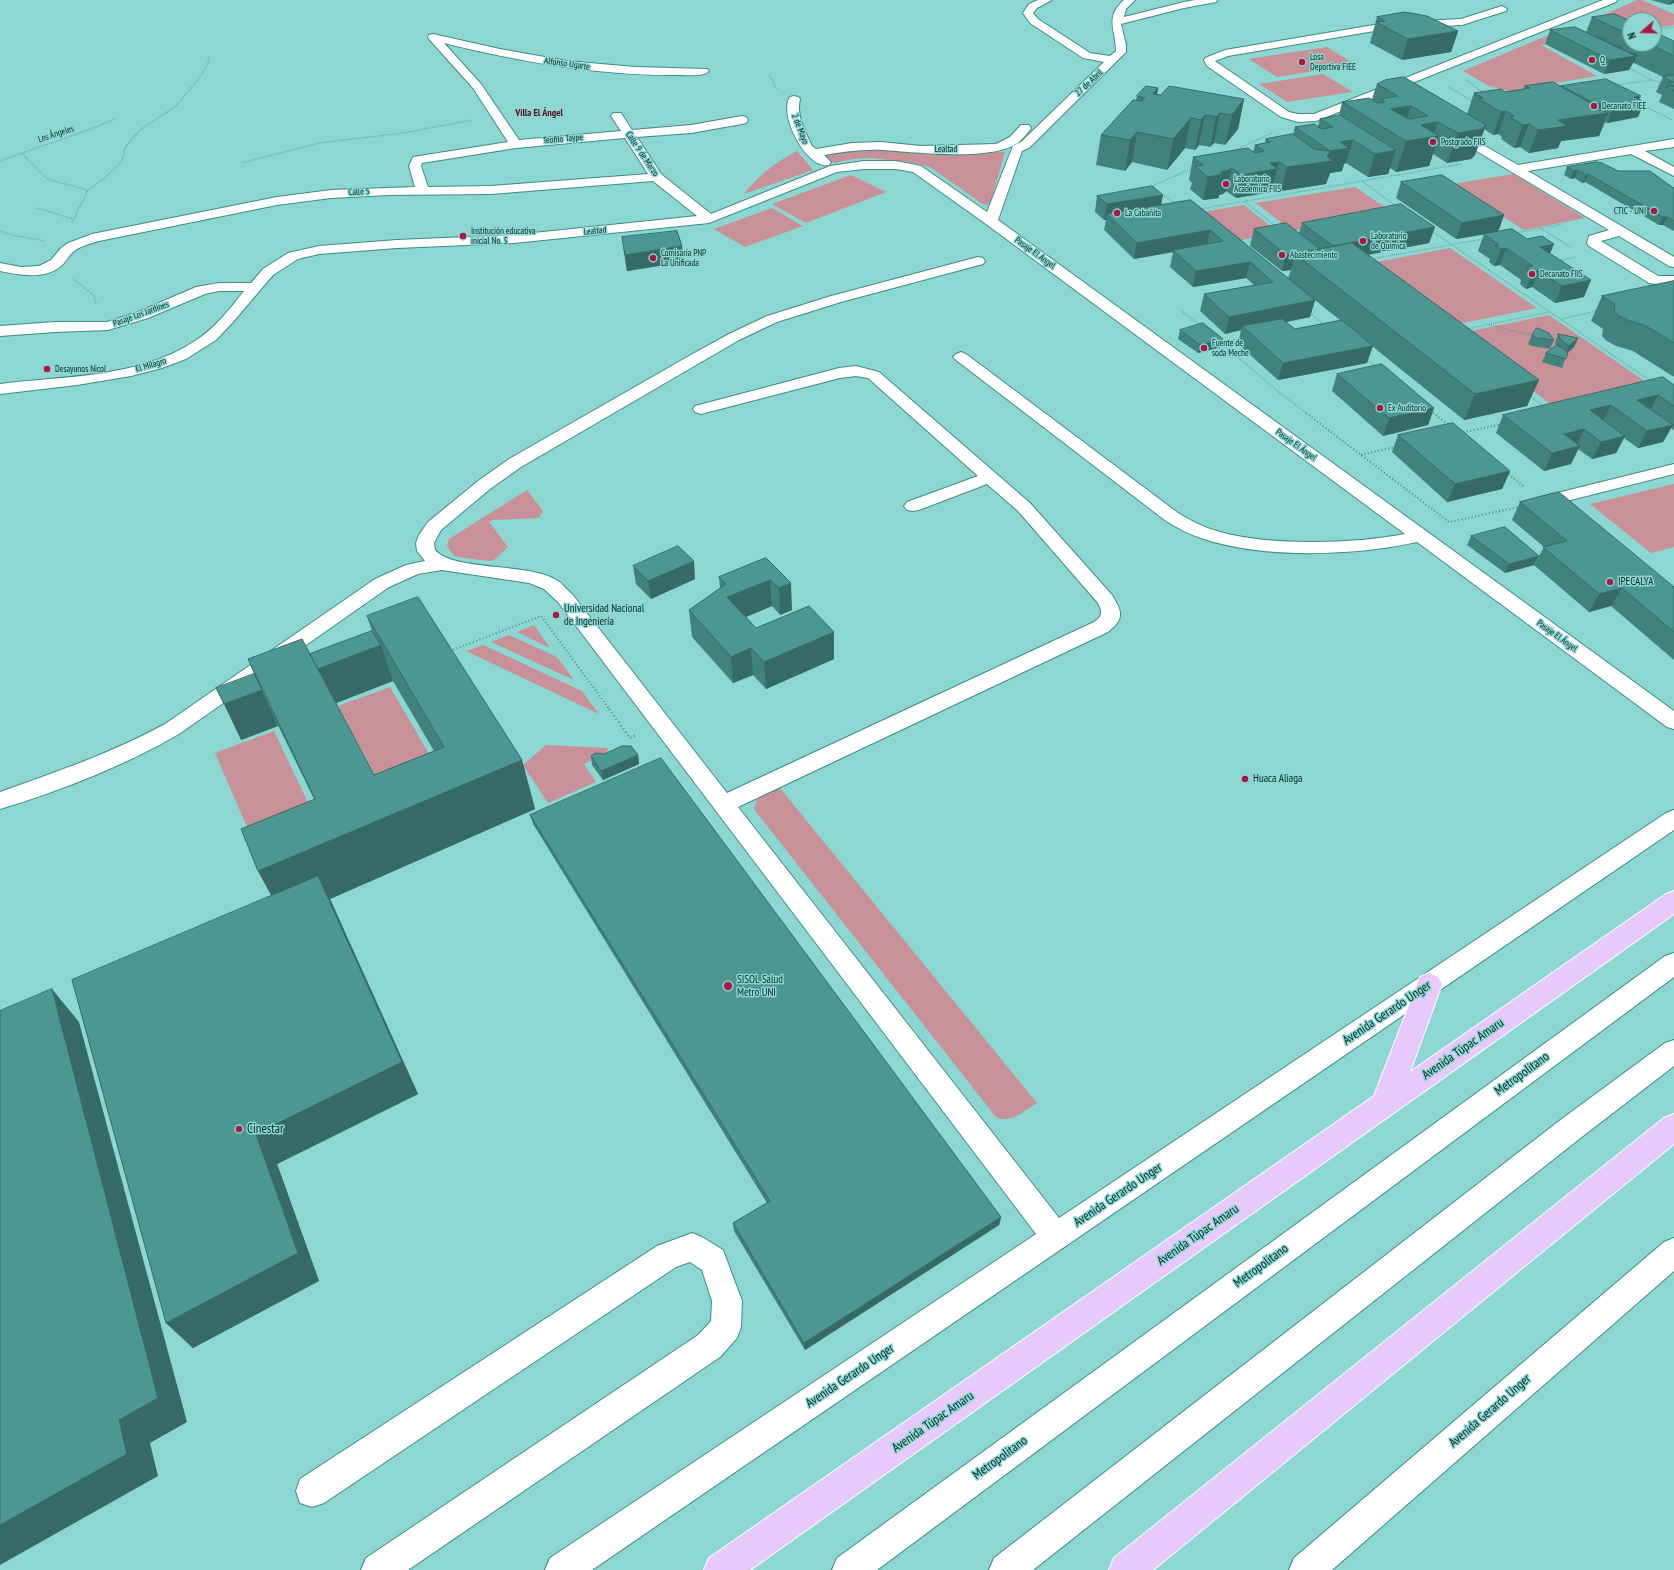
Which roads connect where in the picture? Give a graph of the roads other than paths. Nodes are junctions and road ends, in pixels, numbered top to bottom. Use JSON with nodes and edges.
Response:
{"nodes":[{"id":1,"x":1047,"y":0,"type":"edge"},
{"id":2,"x":1212,"y":0,"type":"edge"},
{"id":3,"x":1612,"y":0,"type":"edge"},
{"id":4,"x":1134,"y":3,"type":"edge"},
{"id":5,"x":1502,"y":9,"type":"dead end"},
{"id":6,"x":1158,"y":11,"type":"junction"},
{"id":7,"x":1572,"y":16,"type":"junction"},
{"id":8,"x":1587,"y":21,"type":"dead end"},
{"id":9,"x":1117,"y":22,"type":"junction"},
{"id":10,"x":1113,"y":60,"type":"junction"},
{"id":11,"x":703,"y":71,"type":"dead end"},
{"id":12,"x":1386,"y":90,"type":"junction"},
{"id":13,"x":794,"y":99,"type":"dead end"},
{"id":14,"x":1399,"y":100,"type":"edge"},
{"id":15,"x":617,"y":116,"type":"dead end"},
{"id":16,"x":1035,"y":117,"type":"dead end"},
{"id":17,"x":742,"y":120,"type":"dead end"},
{"id":18,"x":1438,"y":123,"type":"edge"},
{"id":19,"x":628,"y":133,"type":"junction"},
{"id":20,"x":1674,"y":143,"type":"edge"},
{"id":21,"x":516,"y":144,"type":"junction"},
{"id":22,"x":1633,"y":150,"type":"junction"},
{"id":23,"x":814,"y":153,"type":"junction"},
{"id":24,"x":1517,"y":168,"type":"junction"},
{"id":25,"x":834,"y":169,"type":"junction"},
{"id":26,"x":917,"y":169,"type":"joint"},
{"id":27,"x":1674,"y":172,"type":"edge"},
{"id":28,"x":656,"y":177,"type":"junction"},
{"id":29,"x":423,"y":191,"type":"junction"},
{"id":30,"x":709,"y":218,"type":"junction"},
{"id":31,"x":991,"y":221,"type":"junction"},
{"id":32,"x":1621,"y":231,"type":"junction"},
{"id":33,"x":978,"y":261,"type":"dead end"},
{"id":34,"x":1674,"y":263,"type":"edge"},
{"id":35,"x":0,"y":267,"type":"edge"},
{"id":36,"x":268,"y":272,"type":"joint"},
{"id":37,"x":1674,"y":280,"type":"edge"},
{"id":38,"x":254,"y":287,"type":"junction"},
{"id":39,"x":0,"y":331,"type":"edge"},
{"id":40,"x":961,"y":358,"type":"dead end"},
{"id":41,"x":0,"y":389,"type":"edge"},
{"id":42,"x":701,"y":409,"type":"dead end"},
{"id":43,"x":1674,"y":469,"type":"edge"},
{"id":44,"x":990,"y":477,"type":"junction"},
{"id":45,"x":1543,"y":502,"type":"edge"},
{"id":46,"x":913,"y":506,"type":"dead end"},
{"id":47,"x":1420,"y":536,"type":"junction"},
{"id":48,"x":442,"y":564,"type":"junction"},
{"id":49,"x":1674,"y":722,"type":"edge"},
{"id":50,"x":0,"y":801,"type":"edge"},
{"id":51,"x":724,"y":804,"type":"junction"},
{"id":52,"x":1674,"y":819,"type":"edge"},
{"id":53,"x":1674,"y":901,"type":"edge"},
{"id":54,"x":1674,"y":963,"type":"edge"},
{"id":55,"x":1429,"y":984,"type":"junction"},
{"id":56,"x":1674,"y":1051,"type":"edge"},
{"id":57,"x":1385,"y":1104,"type":"junction"},
{"id":58,"x":1674,"y":1127,"type":"edge"},
{"id":59,"x":1056,"y":1237,"type":"junction"},
{"id":60,"x":1674,"y":1252,"type":"edge"},
{"id":61,"x":312,"y":1491,"type":"dead end"},
{"id":62,"x":378,"y":1570,"type":"edge"},
{"id":63,"x":562,"y":1570,"type":"edge"},
{"id":64,"x":722,"y":1570,"type":"edge"},
{"id":65,"x":849,"y":1570,"type":"edge"},
{"id":66,"x":1006,"y":1570,"type":"edge"},
{"id":67,"x":1126,"y":1570,"type":"edge"},
{"id":68,"x":1306,"y":1570,"type":"edge"}],
"edges":[{"from":1,"to":10,"type":"street"},
{"from":2,"to":6,"type":"street"},
{"from":3,"to":7,"type":"street"},
{"from":4,"to":6,"type":"street"},
{"from":4,"to":9,"type":"street"},
{"from":5,"to":12,"type":"street"},
{"from":6,"to":9,"type":"street"},
{"from":7,"to":8,"type":"street"},
{"from":7,"to":12,"type":"street"},
{"from":9,"to":10,"type":"street","name":"27 de Abril"},
{"from":10,"to":31,"type":"street","name":"27 de Abril"},
{"from":11,"to":21,"type":"street","name":"Alfonso Ugarte"},
{"from":12,"to":14,"type":"street"},
{"from":13,"to":23,"type":"street","name":"2 de Mayo"},
{"from":15,"to":19,"type":"street","name":"Calle 9 de Marzo"},
{"from":16,"to":23,"type":"street","name":"Lealtad"},
{"from":17,"to":19,"type":"street","name":"Teofilo Taype"},
{"from":18,"to":24,"type":"street"},
{"from":19,"to":21,"type":"street","name":"Teofilo Taype"},
{"from":19,"to":28,"type":"street","name":"Calle 9 de Marzo"},
{"from":20,"to":22,"type":"street"},
{"from":21,"to":29,"type":"street","name":"Teofilo Taype"},
{"from":22,"to":24,"type":"street"},
{"from":22,"to":27,"type":"street"},
{"from":23,"to":25,"type":"street","name":"2 de Mayo"},
{"from":24,"to":32,"type":"street"},
{"from":25,"to":26,"type":"street","name":"Lealtad"},
{"from":25,"to":30,"type":"street","name":"Lealtad"},
{"from":26,"to":31,"type":"street","name":"Pasaje El Ángel"},
{"from":28,"to":29,"type":"street","name":"Calle 5"},
{"from":28,"to":30,"type":"street","name":"Calle 9 de Marzo"},
{"from":29,"to":35,"type":"street","name":"Calle 5"},
{"from":30,"to":36,"type":"street","name":"Lealtad"},
{"from":31,"to":47,"type":"street","name":"Pasaje El Ángel"},
{"from":32,"to":34,"type":"street"},
{"from":32,"to":37,"type":"street"},
{"from":33,"to":48,"type":"street"},
{"from":36,"to":38,"type":"street","name":"El Milagro"},
{"from":38,"to":39,"type":"street","name":"Pasaje Los Jardines"},
{"from":38,"to":41,"type":"street","name":"El Milagro"},
{"from":40,"to":47,"type":"street"},
{"from":42,"to":44,"type":"street"},
{"from":43,"to":45,"type":"street"},
{"from":44,"to":46,"type":"street"},
{"from":44,"to":51,"type":"street"},
{"from":47,"to":49,"type":"street","name":"Pasaje El Ángel"},
{"from":48,"to":50,"type":"street"},
{"from":48,"to":51,"type":"street"},
{"from":51,"to":59,"type":"street"},
{"from":52,"to":55,"type":"street","name":"Avenida Gerardo Unger"},
{"from":53,"to":57,"type":"main road","name":"Avenida Túpac Amaru"},
{"from":54,"to":65,"type":"street","name":"Metropolitano"},
{"from":55,"to":57,"type":"main road"},
{"from":55,"to":59,"type":"street","name":"Avenida Gerardo Unger"},
{"from":56,"to":66,"type":"street"},
{"from":57,"to":64,"type":"main road","name":"Avenida Túpac Amaru"},
{"from":58,"to":67,"type":"main road"},
{"from":59,"to":63,"type":"street","name":"Avenida Gerardo Unger"},
{"from":60,"to":68,"type":"street","name":"Avenida Gerardo Unger"},
{"from":61,"to":62,"type":"street"}]}
